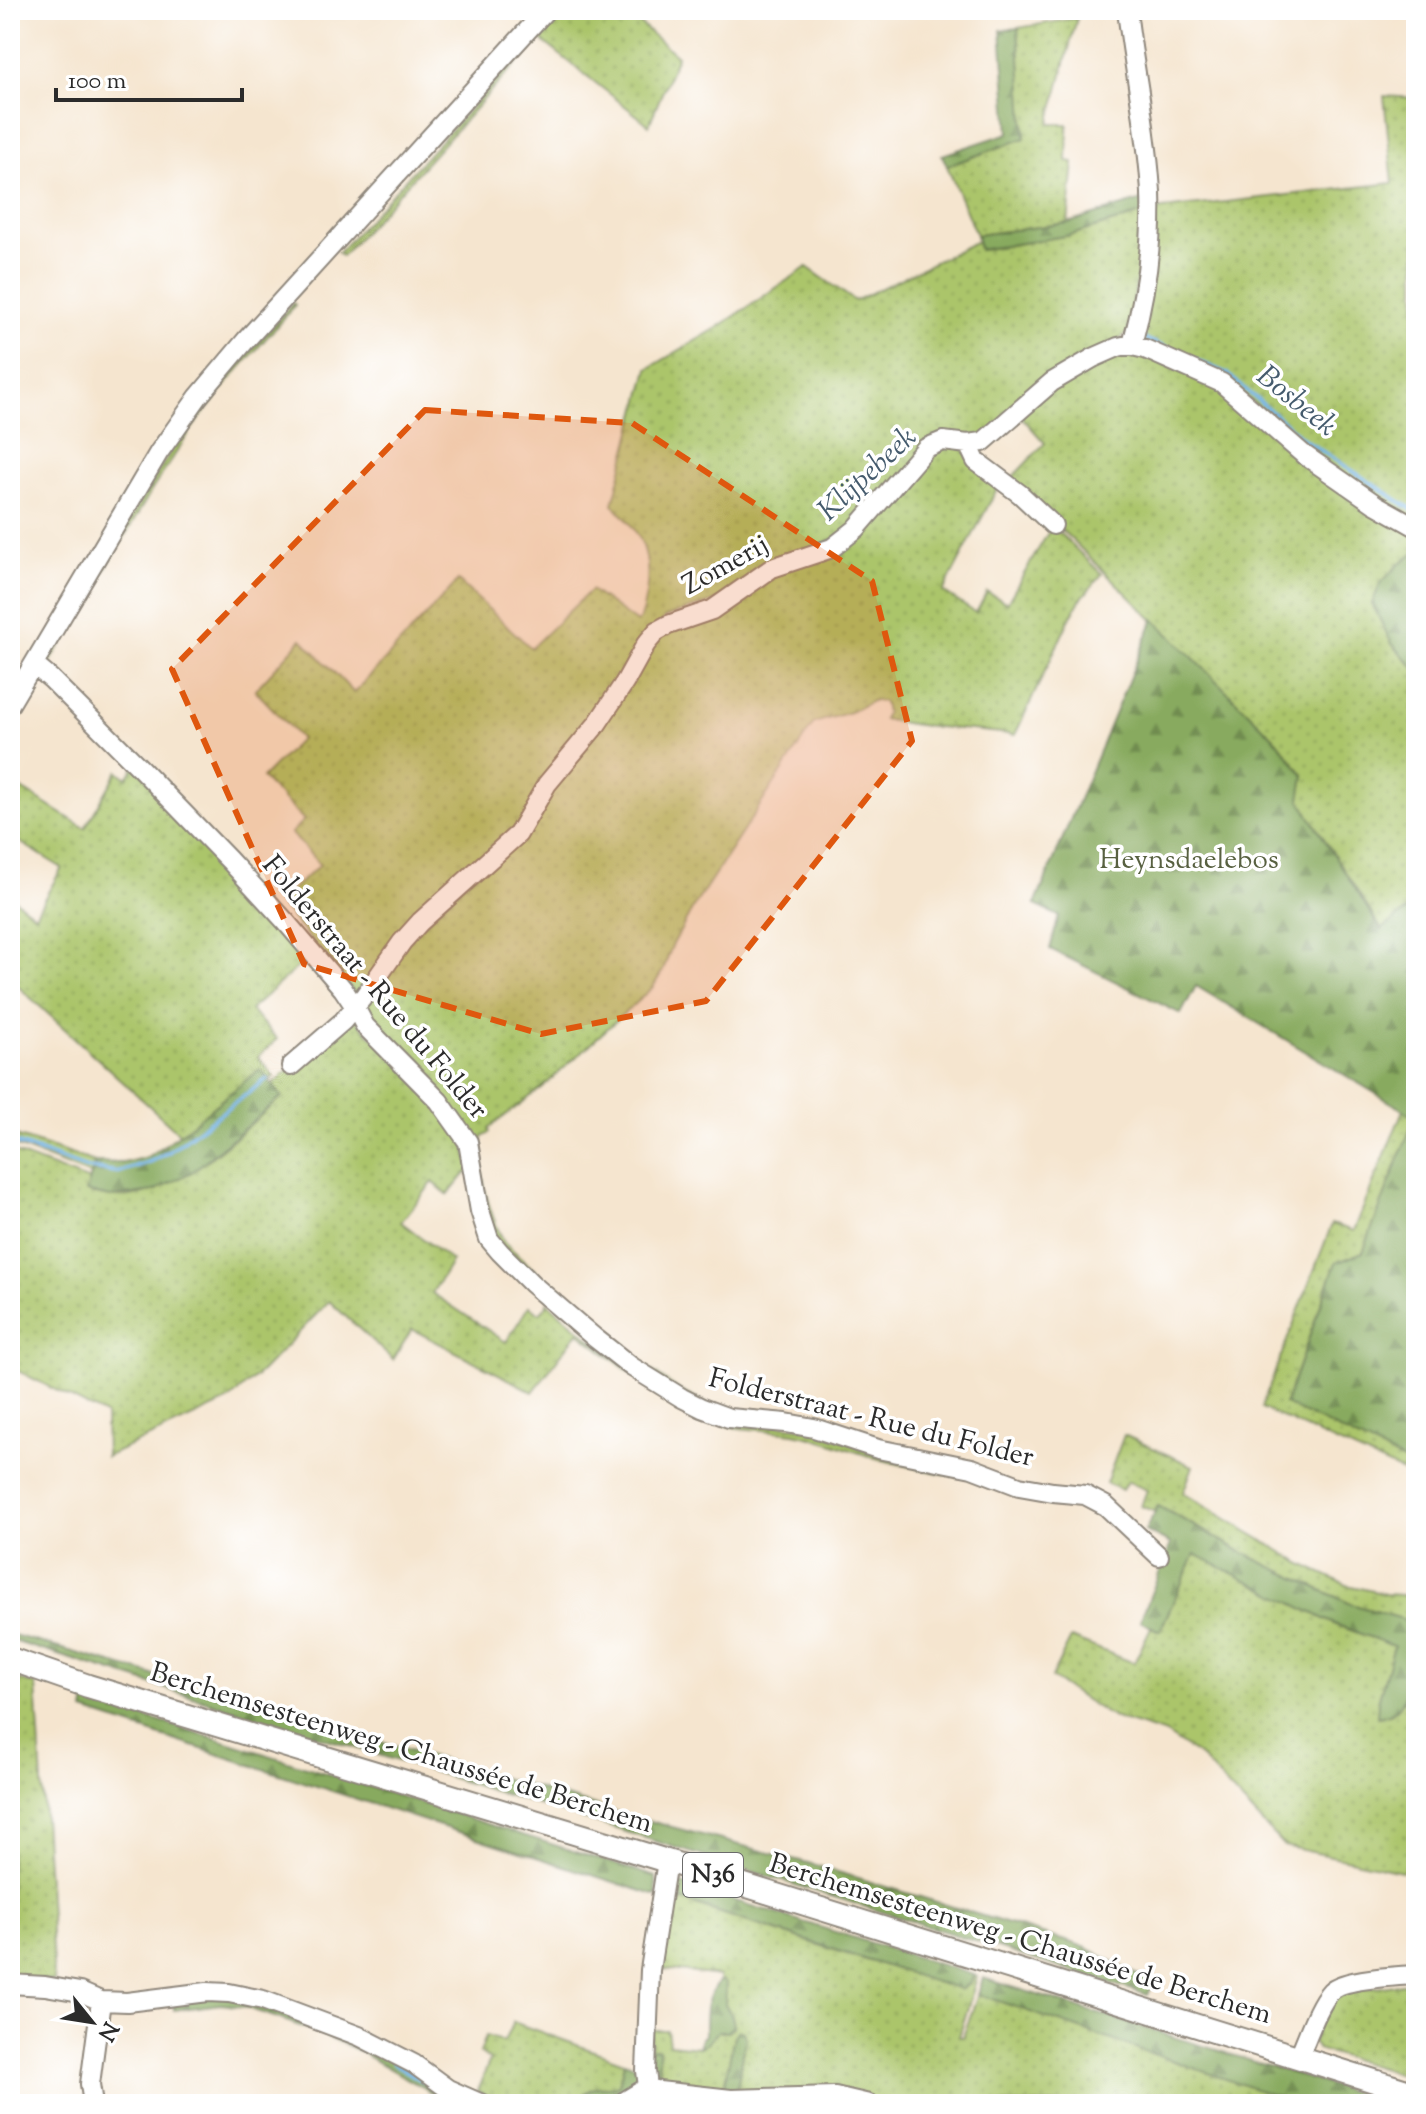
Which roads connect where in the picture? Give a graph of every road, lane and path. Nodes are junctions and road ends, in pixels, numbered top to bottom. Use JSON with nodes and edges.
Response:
{"nodes":[{"id":1,"x":546,"y":10,"type":"edge"},
{"id":2,"x":1127,"y":10,"type":"edge"},
{"id":3,"x":1132,"y":345,"type":"junction"},
{"id":4,"x":968,"y":444,"type":"junction"},
{"id":5,"x":1053,"y":525,"type":"dead end"},
{"id":6,"x":1416,"y":527,"type":"edge"},
{"id":7,"x":34,"y":665,"type":"junction"},
{"id":8,"x":10,"y":704,"type":"edge"},
{"id":9,"x":355,"y":1007,"type":"junction"},
{"id":10,"x":291,"y":1066,"type":"dead end"},
{"id":11,"x":1159,"y":1556,"type":"dead end"},
{"id":12,"x":10,"y":1659,"type":"edge"},
{"id":13,"x":667,"y":1861,"type":"junction"},
{"id":14,"x":1416,"y":1975,"type":"edge"},
{"id":15,"x":10,"y":1984,"type":"edge"},
{"id":16,"x":101,"y":2001,"type":"junction"},
{"id":17,"x":1298,"y":2058,"type":"junction"},
{"id":18,"x":648,"y":2087,"type":"junction"},
{"id":19,"x":1416,"y":2094,"type":"edge"},
{"id":20,"x":93,"y":2104,"type":"edge"},
{"id":21,"x":482,"y":2104,"type":"edge"},
{"id":22,"x":620,"y":2104,"type":"edge"},
{"id":23,"x":869,"y":2104,"type":"edge"}],
"edges":[{"from":1,"to":7,"type":"street"},
{"from":2,"to":3,"type":"street"},
{"from":3,"to":4,"type":"street","name":"Zomerij"},
{"from":3,"to":6,"type":"street"},
{"from":4,"to":5,"type":"street"},
{"from":4,"to":9,"type":"street","name":"Zomerij"},
{"from":7,"to":8,"type":"street"},
{"from":7,"to":9,"type":"street","name":"Folderstraat - Rue du Folder"},
{"from":9,"to":10,"type":"street","name":"Zomerij"},
{"from":9,"to":11,"type":"street","name":"Folderstraat - Rue du Folder"},
{"from":12,"to":13,"type":"main road","name":"Berchemsesteenweg - Chaussée de Berchem","number":"N36"},
{"from":13,"to":17,"type":"main road","name":"Berchemsesteenweg - Chaussée de Berchem","number":"N36"},
{"from":13,"to":18,"type":"street"},
{"from":14,"to":17,"type":"street"},
{"from":15,"to":16,"type":"street"},
{"from":16,"to":20,"type":"street"},
{"from":16,"to":21,"type":"street"},
{"from":17,"to":19,"type":"main road","name":"Berchemsesteenweg - Chaussée de Berchem","number":"N36"},
{"from":18,"to":22,"type":"street"},
{"from":18,"to":23,"type":"street"}]}
